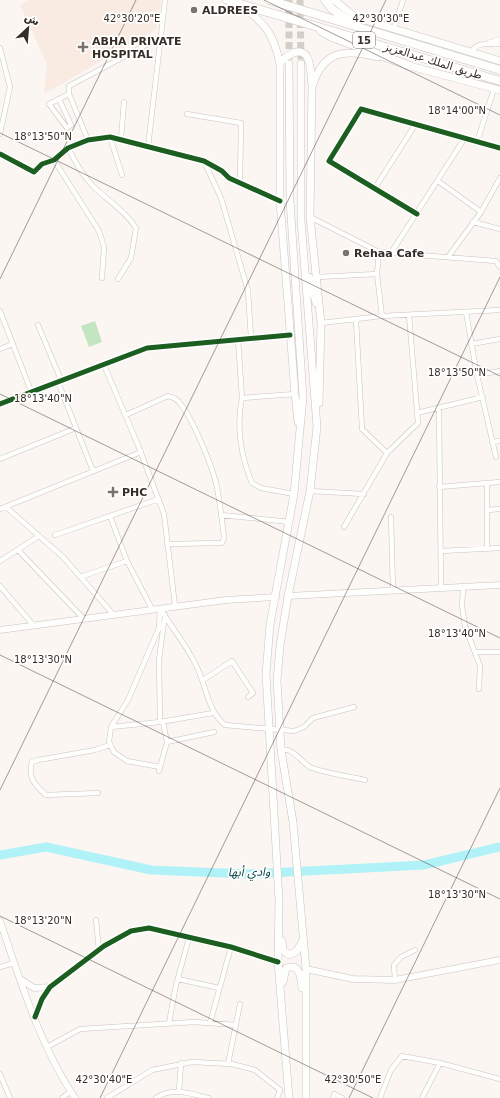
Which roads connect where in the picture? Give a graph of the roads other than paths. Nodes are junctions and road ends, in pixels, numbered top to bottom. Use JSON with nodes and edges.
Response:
{"nodes":[{"id":1,"x":164,"y":0,"type":"edge"},
{"id":2,"x":227,"y":0,"type":"edge"},
{"id":3,"x":269,"y":0,"type":"edge"},
{"id":4,"x":325,"y":0,"type":"edge"},
{"id":5,"x":334,"y":0,"type":"edge"},
{"id":6,"x":403,"y":0,"type":"edge"},
{"id":7,"x":240,"y":3,"type":"junction"},
{"id":8,"x":308,"y":23,"type":"junction"},
{"id":9,"x":394,"y":28,"type":"junction"},
{"id":10,"x":378,"y":32,"type":"junction"},
{"id":11,"x":160,"y":38,"type":"junction"},
{"id":12,"x":500,"y":39,"type":"edge"},
{"id":13,"x":486,"y":44,"type":"junction"},
{"id":14,"x":500,"y":44,"type":"edge"},
{"id":15,"x":0,"y":48,"type":"edge"},
{"id":16,"x":472,"y":51,"type":"junction"},
{"id":17,"x":500,"y":61,"type":"edge"},
{"id":18,"x":280,"y":64,"type":"junction"},
{"id":19,"x":289,"y":64,"type":"tunnel mouth"},
{"id":20,"x":300,"y":64,"type":"tunnel mouth"},
{"id":21,"x":410,"y":66,"type":"junction"},
{"id":22,"x":2,"y":69,"type":"edge"},
{"id":23,"x":500,"y":70,"type":"edge"},
{"id":24,"x":500,"y":81,"type":"edge"},
{"id":25,"x":312,"y":87,"type":"junction"},
{"id":26,"x":497,"y":89,"type":"edge"},
{"id":27,"x":69,"y":94,"type":"junction"},
{"id":28,"x":59,"y":99,"type":"junction"},
{"id":29,"x":124,"y":102,"type":"dead end"},
{"id":30,"x":187,"y":114,"type":"dead end"},
{"id":31,"x":415,"y":125,"type":"junction"},
{"id":32,"x":0,"y":134,"type":"edge"},
{"id":33,"x":110,"y":137,"type":"junction"},
{"id":34,"x":121,"y":139,"type":"junction"},
{"id":35,"x":464,"y":139,"type":"junction"},
{"id":36,"x":88,"y":140,"type":"junction"},
{"id":37,"x":477,"y":142,"type":"junction"},
{"id":38,"x":148,"y":147,"type":"junction"},
{"id":39,"x":68,"y":148,"type":"junction"},
{"id":40,"x":500,"y":148,"type":"edge"},
{"id":41,"x":0,"y":154,"type":"edge"},
{"id":42,"x":54,"y":160,"type":"junction"},
{"id":43,"x":204,"y":161,"type":"junction"},
{"id":44,"x":122,"y":176,"type":"dead end"},
{"id":45,"x":500,"y":178,"type":"edge"},
{"id":46,"x":438,"y":181,"type":"junction"},
{"id":47,"x":240,"y":182,"type":"junction"},
{"id":48,"x":375,"y":188,"type":"junction"},
{"id":49,"x":280,"y":201,"type":"junction"},
{"id":50,"x":481,"y":212,"type":"junction"},
{"id":51,"x":417,"y":214,"type":"junction"},
{"id":52,"x":310,"y":217,"type":"junction"},
{"id":53,"x":473,"y":222,"type":"junction"},
{"id":54,"x":500,"y":229,"type":"edge"},
{"id":55,"x":379,"y":252,"type":"junction"},
{"id":56,"x":391,"y":253,"type":"junction"},
{"id":57,"x":293,"y":255,"type":"junction"},
{"id":58,"x":448,"y":256,"type":"junction"},
{"id":59,"x":304,"y":257,"type":"junction"},
{"id":60,"x":500,"y":267,"type":"edge"},
{"id":61,"x":377,"y":274,"type":"junction"},
{"id":62,"x":318,"y":277,"type":"junction"},
{"id":63,"x":102,"y":278,"type":"dead end"},
{"id":64,"x":118,"y":279,"type":"dead end"},
{"id":65,"x":500,"y":310,"type":"edge"},
{"id":66,"x":0,"y":311,"type":"edge"},
{"id":67,"x":289,"y":311,"type":"junction"},
{"id":68,"x":466,"y":312,"type":"junction"},
{"id":69,"x":409,"y":315,"type":"junction"},
{"id":70,"x":382,"y":316,"type":"junction"},
{"id":71,"x":356,"y":320,"type":"junction"},
{"id":72,"x":321,"y":323,"type":"junction"},
{"id":73,"x":38,"y":325,"type":"dead end"},
{"id":74,"x":290,"y":335,"type":"junction"},
{"id":75,"x":251,"y":338,"type":"junction"},
{"id":76,"x":238,"y":339,"type":"junction"},
{"id":77,"x":500,"y":339,"type":"edge"},
{"id":78,"x":13,"y":344,"type":"junction"},
{"id":79,"x":471,"y":344,"type":"junction"},
{"id":80,"x":0,"y":349,"type":"edge"},
{"id":81,"x":104,"y":365,"type":"junction"},
{"id":82,"x":500,"y":371,"type":"edge"},
{"id":83,"x":477,"y":375,"type":"junction"},
{"id":84,"x":59,"y":381,"type":"junction"},
{"id":85,"x":31,"y":391,"type":"junction"},
{"id":86,"x":295,"y":394,"type":"junction"},
{"id":87,"x":483,"y":397,"type":"junction"},
{"id":88,"x":242,"y":398,"type":"junction"},
{"id":89,"x":0,"y":404,"type":"edge"},
{"id":90,"x":439,"y":408,"type":"junction"},
{"id":91,"x":417,"y":413,"type":"junction"},
{"id":92,"x":126,"y":415,"type":"junction"},
{"id":93,"x":317,"y":427,"type":"junction"},
{"id":94,"x":76,"y":428,"type":"junction"},
{"id":95,"x":300,"y":435,"type":"junction"},
{"id":96,"x":500,"y":441,"type":"edge"},
{"id":97,"x":492,"y":442,"type":"junction"},
{"id":98,"x":141,"y":452,"type":"junction"},
{"id":99,"x":387,"y":453,"type":"junction"},
{"id":100,"x":496,"y":457,"type":"dead end"},
{"id":101,"x":0,"y":459,"type":"edge"},
{"id":102,"x":93,"y":471,"type":"junction"},
{"id":103,"x":500,"y":482,"type":"edge"},
{"id":104,"x":487,"y":483,"type":"junction"},
{"id":105,"x":439,"y":487,"type":"junction"},
{"id":106,"x":310,"y":491,"type":"junction"},
{"id":107,"x":294,"y":494,"type":"junction"},
{"id":108,"x":364,"y":494,"type":"junction"},
{"id":109,"x":159,"y":500,"type":"junction"},
{"id":110,"x":6,"y":507,"type":"junction"},
{"id":111,"x":0,"y":509,"type":"edge"},
{"id":112,"x":500,"y":509,"type":"edge"},
{"id":113,"x":486,"y":510,"type":"junction"},
{"id":114,"x":221,"y":515,"type":"junction"},
{"id":115,"x":110,"y":516,"type":"junction"},
{"id":116,"x":391,"y":517,"type":"dead end"},
{"id":117,"x":290,"y":522,"type":"junction"},
{"id":118,"x":344,"y":527,"type":"dead end"},
{"id":119,"x":55,"y":535,"type":"dead end"},
{"id":120,"x":39,"y":536,"type":"junction"},
{"id":121,"x":167,"y":544,"type":"junction"},
{"id":122,"x":487,"y":548,"type":"junction"},
{"id":123,"x":500,"y":548,"type":"edge"},
{"id":124,"x":18,"y":550,"type":"junction"},
{"id":125,"x":440,"y":551,"type":"junction"},
{"id":126,"x":127,"y":561,"type":"junction"},
{"id":127,"x":0,"y":562,"type":"edge"},
{"id":128,"x":80,"y":577,"type":"junction"},
{"id":129,"x":500,"y":585,"type":"edge"},
{"id":130,"x":0,"y":586,"type":"edge"},
{"id":131,"x":442,"y":587,"type":"junction"},
{"id":132,"x":463,"y":588,"type":"junction"},
{"id":133,"x":393,"y":590,"type":"junction"},
{"id":134,"x":288,"y":596,"type":"junction"},
{"id":135,"x":276,"y":597,"type":"junction"},
{"id":136,"x":175,"y":606,"type":"junction"},
{"id":137,"x":160,"y":608,"type":"junction"},
{"id":138,"x":152,"y":609,"type":"junction"},
{"id":139,"x":113,"y":614,"type":"junction"},
{"id":140,"x":165,"y":615,"type":"junction"},
{"id":141,"x":83,"y":618,"type":"junction"},
{"id":142,"x":34,"y":626,"type":"junction"},
{"id":143,"x":0,"y":630,"type":"edge"},
{"id":144,"x":475,"y":652,"type":"junction"},
{"id":145,"x":500,"y":652,"type":"edge"},
{"id":146,"x":203,"y":680,"type":"junction"},
{"id":147,"x":479,"y":689,"type":"dead end"},
{"id":148,"x":248,"y":697,"type":"dead end"},
{"id":149,"x":354,"y":707,"type":"dead end"},
{"id":150,"x":213,"y":713,"type":"junction"},
{"id":151,"x":161,"y":722,"type":"junction"},
{"id":152,"x":111,"y":727,"type":"junction"},
{"id":153,"x":280,"y":729,"type":"junction"},
{"id":154,"x":270,"y":730,"type":"junction"},
{"id":155,"x":214,"y":732,"type":"dead end"},
{"id":156,"x":167,"y":742,"type":"junction"},
{"id":157,"x":110,"y":744,"type":"junction"},
{"id":158,"x":281,"y":750,"type":"junction"},
{"id":159,"x":365,"y":780,"type":"dead end"},
{"id":160,"x":98,"y":793,"type":"dead end"},
{"id":161,"x":96,"y":920,"type":"dead end"},
{"id":162,"x":0,"y":921,"type":"edge"},
{"id":163,"x":279,"y":921,"type":"junction"},
{"id":164,"x":189,"y":938,"type":"junction"},
{"id":165,"x":304,"y":938,"type":"junction"},
{"id":166,"x":231,"y":947,"type":"junction"},
{"id":167,"x":99,"y":950,"type":"junction"},
{"id":168,"x":415,"y":950,"type":"dead end"},
{"id":169,"x":500,"y":960,"type":"edge"},
{"id":170,"x":278,"y":962,"type":"junction"},
{"id":171,"x":14,"y":963,"type":"junction"},
{"id":172,"x":0,"y":967,"type":"edge"},
{"id":173,"x":306,"y":969,"type":"junction"},
{"id":174,"x":20,"y":979,"type":"junction"},
{"id":175,"x":178,"y":979,"type":"junction"},
{"id":176,"x":395,"y":980,"type":"junction"},
{"id":177,"x":50,"y":987,"type":"junction"},
{"id":178,"x":219,"y":988,"type":"junction"},
{"id":179,"x":282,"y":1000,"type":"junction"},
{"id":180,"x":240,"y":1004,"type":"dead end"},
{"id":181,"x":306,"y":1009,"type":"junction"},
{"id":182,"x":35,"y":1017,"type":"junction"},
{"id":183,"x":169,"y":1023,"type":"junction"},
{"id":184,"x":210,"y":1023,"type":"junction"},
{"id":185,"x":236,"y":1025,"type":"junction"},
{"id":186,"x":47,"y":1047,"type":"junction"},
{"id":187,"x":440,"y":1063,"type":"junction"},
{"id":188,"x":181,"y":1064,"type":"junction"},
{"id":189,"x":228,"y":1064,"type":"junction"},
{"id":190,"x":0,"y":1074,"type":"edge"},
{"id":191,"x":500,"y":1079,"type":"edge"},
{"id":192,"x":179,"y":1091,"type":"junction"},
{"id":193,"x":70,"y":1092,"type":"junction"},
{"id":194,"x":10,"y":1098,"type":"edge"},
{"id":195,"x":62,"y":1098,"type":"edge"},
{"id":196,"x":75,"y":1098,"type":"edge"},
{"id":197,"x":107,"y":1098,"type":"edge"},
{"id":198,"x":156,"y":1098,"type":"edge"},
{"id":199,"x":209,"y":1098,"type":"edge"},
{"id":200,"x":276,"y":1098,"type":"edge"},
{"id":201,"x":289,"y":1098,"type":"edge"},
{"id":202,"x":306,"y":1098,"type":"edge"},
{"id":203,"x":333,"y":1098,"type":"edge"},
{"id":204,"x":342,"y":1098,"type":"edge"},
{"id":205,"x":380,"y":1098,"type":"edge"},
{"id":206,"x":422,"y":1098,"type":"edge"}],
"edges":[{"from":1,"to":11,"type":"street"},
{"from":2,"to":7,"type":"highway","name":"طريق الملك عبدالعزيز","number":"15"},
{"from":3,"to":10,"type":"highway","name":"طريق الملك عبدالعزيز","number":"15"},
{"from":4,"to":10,"type":"highway"},
{"from":5,"to":9,"type":"main road"},
{"from":6,"to":9,"type":"street"},
{"from":7,"to":8,"type":"highway","name":"طريق الملك عبدالعزيز","number":"15"},
{"from":7,"to":18,"type":"main road"},
{"from":8,"to":21,"type":"highway"},
{"from":8,"to":24,"type":"highway","name":"طريق الملك عبدالعزيز","number":"15"},
{"from":9,"to":16,"type":"main road"},
{"from":10,"to":23,"type":"highway","name":"طريق الملك عبدالعزيز","number":"15"},
{"from":11,"to":27,"type":"street"},
{"from":11,"to":38,"type":"street"},
{"from":12,"to":13,"type":"street"},
{"from":13,"to":14,"type":"street"},
{"from":13,"to":16,"type":"street"},
{"from":15,"to":22,"type":"street"},
{"from":16,"to":17,"type":"main road"},
{"from":18,"to":25,"type":"main road"},
{"from":18,"to":49,"type":"main road"},
{"from":19,"to":57,"type":"main road"},
{"from":20,"to":59,"type":"main road"},
{"from":21,"to":25,"type":"main road"},
{"from":21,"to":26,"type":"main road"},
{"from":22,"to":32,"type":"street"},
{"from":25,"to":52,"type":"main road"},
{"from":26,"to":37,"type":"street"},
{"from":27,"to":28,"type":"street"},
{"from":27,"to":36,"type":"street"},
{"from":28,"to":28,"type":"street"},
{"from":29,"to":34,"type":"street"},
{"from":30,"to":47,"type":"street"},
{"from":31,"to":35,"type":"street"},
{"from":31,"to":48,"type":"street"},
{"from":31,"to":48,"type":"street"},
{"from":33,"to":34,"type":"street"},
{"from":33,"to":36,"type":"street"},
{"from":33,"to":44,"type":"street"},
{"from":34,"to":38,"type":"street"},
{"from":35,"to":37,"type":"street"},
{"from":35,"to":46,"type":"street"},
{"from":36,"to":39,"type":"street"},
{"from":37,"to":40,"type":"street"},
{"from":38,"to":43,"type":"street"},
{"from":39,"to":42,"type":"street"},
{"from":39,"to":64,"type":"street"},
{"from":41,"to":42,"type":"street"},
{"from":42,"to":63,"type":"street"},
{"from":43,"to":47,"type":"street"},
{"from":43,"to":75,"type":"street"},
{"from":45,"to":50,"type":"street"},
{"from":46,"to":50,"type":"street"},
{"from":46,"to":51,"type":"street"},
{"from":47,"to":49,"type":"street"},
{"from":48,"to":51,"type":"street"},
{"from":49,"to":67,"type":"main road"},
{"from":50,"to":53,"type":"street"},
{"from":51,"to":56,"type":"street"},
{"from":52,"to":55,"type":"street"},
{"from":52,"to":62,"type":"main road"},
{"from":53,"to":54,"type":"street"},
{"from":53,"to":58,"type":"street"},
{"from":55,"to":56,"type":"street"},
{"from":55,"to":61,"type":"street"},
{"from":56,"to":58,"type":"street"},
{"from":57,"to":67,"type":"main road"},
{"from":57,"to":95,"type":"main road"},
{"from":58,"to":60,"type":"street"},
{"from":59,"to":72,"type":"main road"},
{"from":59,"to":93,"type":"main road"},
{"from":61,"to":62,"type":"street"},
{"from":61,"to":70,"type":"street"},
{"from":62,"to":72,"type":"main road"},
{"from":65,"to":68,"type":"street"},
{"from":66,"to":78,"type":"street"},
{"from":67,"to":74,"type":"main road"},
{"from":68,"to":69,"type":"street"},
{"from":68,"to":79,"type":"street"},
{"from":69,"to":70,"type":"street"},
{"from":69,"to":91,"type":"street"},
{"from":70,"to":71,"type":"street"},
{"from":71,"to":72,"type":"street"},
{"from":71,"to":99,"type":"street"},
{"from":72,"to":93,"type":"main road"},
{"from":73,"to":84,"type":"street"},
{"from":74,"to":75,"type":"street"},
{"from":74,"to":86,"type":"main road"},
{"from":75,"to":76,"type":"street"},
{"from":76,"to":81,"type":"street"},
{"from":76,"to":88,"type":"street"},
{"from":77,"to":79,"type":"street"},
{"from":78,"to":80,"type":"street"},
{"from":78,"to":85,"type":"street"},
{"from":79,"to":83,"type":"street"},
{"from":81,"to":84,"type":"street"},
{"from":81,"to":92,"type":"street"},
{"from":82,"to":83,"type":"street"},
{"from":83,"to":87,"type":"street"},
{"from":84,"to":85,"type":"street"},
{"from":84,"to":94,"type":"street"},
{"from":85,"to":89,"type":"street"},
{"from":86,"to":88,"type":"street"},
{"from":86,"to":95,"type":"main road"},
{"from":87,"to":90,"type":"street"},
{"from":87,"to":97,"type":"street"},
{"from":88,"to":107,"type":"street"},
{"from":90,"to":91,"type":"street"},
{"from":90,"to":105,"type":"street"},
{"from":91,"to":99,"type":"street"},
{"from":92,"to":98,"type":"street"},
{"from":92,"to":114,"type":"street"},
{"from":93,"to":106,"type":"main road"},
{"from":94,"to":101,"type":"street"},
{"from":94,"to":102,"type":"street"},
{"from":95,"to":107,"type":"main road"},
{"from":96,"to":97,"type":"street"},
{"from":97,"to":100,"type":"street"},
{"from":98,"to":102,"type":"street"},
{"from":98,"to":109,"type":"street"},
{"from":99,"to":108,"type":"street"},
{"from":102,"to":110,"type":"street"},
{"from":103,"to":104,"type":"street"},
{"from":104,"to":105,"type":"street"},
{"from":104,"to":113,"type":"street"},
{"from":105,"to":125,"type":"street"},
{"from":106,"to":108,"type":"street"},
{"from":106,"to":134,"type":"main road"},
{"from":107,"to":117,"type":"main road"},
{"from":108,"to":118,"type":"street"},
{"from":109,"to":115,"type":"street"},
{"from":109,"to":121,"type":"street"},
{"from":110,"to":111,"type":"street"},
{"from":110,"to":120,"type":"street"},
{"from":112,"to":113,"type":"street"},
{"from":113,"to":122,"type":"street"},
{"from":114,"to":117,"type":"street"},
{"from":114,"to":121,"type":"street"},
{"from":115,"to":119,"type":"street"},
{"from":115,"to":126,"type":"street"},
{"from":116,"to":133,"type":"street"},
{"from":117,"to":135,"type":"main road"},
{"from":120,"to":124,"type":"street"},
{"from":120,"to":128,"type":"street"},
{"from":121,"to":136,"type":"street"},
{"from":122,"to":123,"type":"street"},
{"from":122,"to":125,"type":"street"},
{"from":124,"to":127,"type":"street"},
{"from":124,"to":141,"type":"street"},
{"from":125,"to":131,"type":"street"},
{"from":126,"to":128,"type":"street"},
{"from":126,"to":138,"type":"street"},
{"from":128,"to":139,"type":"street"},
{"from":129,"to":132,"type":"street"},
{"from":130,"to":142,"type":"street"},
{"from":131,"to":132,"type":"street"},
{"from":131,"to":133,"type":"street"},
{"from":132,"to":144,"type":"street"},
{"from":133,"to":134,"type":"street"},
{"from":134,"to":153,"type":"main road"},
{"from":135,"to":136,"type":"street"},
{"from":135,"to":154,"type":"main road"},
{"from":136,"to":137,"type":"street"},
{"from":137,"to":138,"type":"street"},
{"from":137,"to":140,"type":"street"},
{"from":137,"to":152,"type":"street"},
{"from":138,"to":139,"type":"street"},
{"from":139,"to":141,"type":"street"},
{"from":140,"to":146,"type":"street"},
{"from":140,"to":151,"type":"street"},
{"from":141,"to":142,"type":"street"},
{"from":142,"to":143,"type":"street"},
{"from":144,"to":145,"type":"street"},
{"from":144,"to":147,"type":"street"},
{"from":146,"to":148,"type":"street"},
{"from":146,"to":150,"type":"street"},
{"from":149,"to":153,"type":"street"},
{"from":150,"to":151,"type":"street"},
{"from":150,"to":154,"type":"street"},
{"from":151,"to":152,"type":"street"},
{"from":151,"to":156,"type":"street"},
{"from":152,"to":157,"type":"street"},
{"from":153,"to":154,"type":"street"},
{"from":153,"to":158,"type":"main road"},
{"from":154,"to":163,"type":"main road"},
{"from":155,"to":156,"type":"street"},
{"from":156,"to":157,"type":"street"},
{"from":157,"to":160,"type":"street"},
{"from":158,"to":159,"type":"street"},
{"from":158,"to":165,"type":"main road"},
{"from":161,"to":167,"type":"street"},
{"from":162,"to":171,"type":"street"},
{"from":163,"to":165,"type":"main road"},
{"from":163,"to":170,"type":"main road"},
{"from":164,"to":166,"type":"street"},
{"from":164,"to":167,"type":"street"},
{"from":164,"to":175,"type":"street"},
{"from":165,"to":173,"type":"main road"},
{"from":166,"to":170,"type":"street"},
{"from":166,"to":178,"type":"street"},
{"from":167,"to":177,"type":"street"},
{"from":168,"to":176,"type":"street"},
{"from":169,"to":176,"type":"street"},
{"from":170,"to":179,"type":"main road"},
{"from":171,"to":172,"type":"street"},
{"from":171,"to":174,"type":"street"},
{"from":173,"to":176,"type":"street"},
{"from":173,"to":181,"type":"main road"},
{"from":174,"to":177,"type":"street"},
{"from":174,"to":182,"type":"street"},
{"from":175,"to":178,"type":"street"},
{"from":175,"to":183,"type":"street"},
{"from":177,"to":182,"type":"street"},
{"from":178,"to":184,"type":"street"},
{"from":179,"to":181,"type":"main road"},
{"from":179,"to":201,"type":"main road"},
{"from":180,"to":185,"type":"street"},
{"from":181,"to":202,"type":"main road"},
{"from":182,"to":186,"type":"street"},
{"from":183,"to":184,"type":"street"},
{"from":183,"to":186,"type":"street"},
{"from":184,"to":185,"type":"street"},
{"from":185,"to":189,"type":"street"},
{"from":186,"to":193,"type":"street"},
{"from":187,"to":191,"type":"street"},
{"from":187,"to":205,"type":"street"},
{"from":187,"to":206,"type":"street"},
{"from":188,"to":189,"type":"street"},
{"from":188,"to":192,"type":"street"},
{"from":188,"to":197,"type":"street"},
{"from":189,"to":200,"type":"street"},
{"from":190,"to":194,"type":"street"},
{"from":192,"to":198,"type":"street"},
{"from":192,"to":199,"type":"street"},
{"from":193,"to":195,"type":"street"},
{"from":193,"to":196,"type":"street"},
{"from":203,"to":204,"type":"street"}]}
